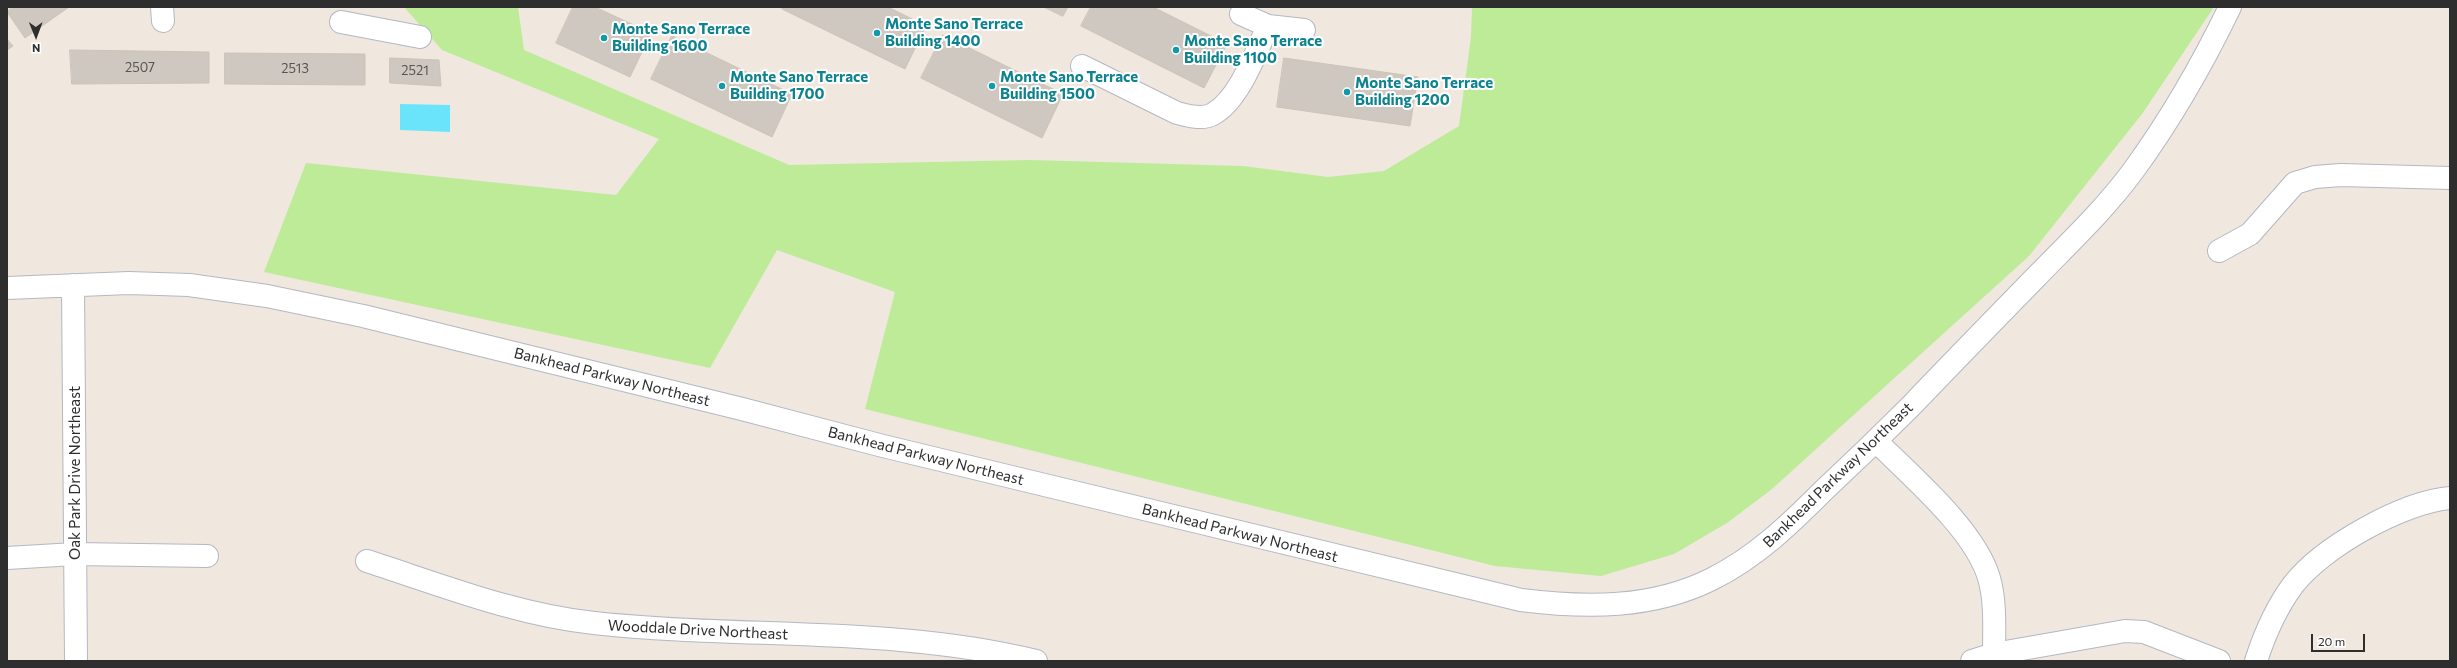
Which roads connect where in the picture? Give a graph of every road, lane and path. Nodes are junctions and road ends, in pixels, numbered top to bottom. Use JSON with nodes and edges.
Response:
{"nodes":[{"id":1,"x":2230,"y":7,"type":"edge"},
{"id":2,"x":1241,"y":14,"type":"dead end"},
{"id":3,"x":341,"y":22,"type":"dead end"},
{"id":4,"x":1268,"y":26,"type":"junction"},
{"id":5,"x":1304,"y":30,"type":"dead end"},
{"id":6,"x":420,"y":37,"type":"dead end"},
{"id":7,"x":1082,"y":66,"type":"dead end"},
{"id":8,"x":2450,"y":178,"type":"edge"},
{"id":9,"x":2218,"y":250,"type":"dead end"},
{"id":10,"x":73,"y":285,"type":"junction"},
{"id":11,"x":7,"y":288,"type":"edge"},
{"id":12,"x":1876,"y":441,"type":"junction"},
{"id":13,"x":2450,"y":498,"type":"edge"},
{"id":14,"x":76,"y":554,"type":"junction"},
{"id":15,"x":207,"y":556,"type":"dead end"},
{"id":16,"x":7,"y":558,"type":"edge"},
{"id":17,"x":367,"y":561,"type":"dead end"},
{"id":18,"x":1994,"y":654,"type":"junction"},
{"id":19,"x":76,"y":661,"type":"edge"},
{"id":20,"x":1036,"y":661,"type":"edge"},
{"id":21,"x":1972,"y":661,"type":"edge"},
{"id":22,"x":2219,"y":661,"type":"edge"},
{"id":23,"x":2256,"y":661,"type":"edge"}],
"edges":[{"from":1,"to":12,"type":"street","name":"Bankhead Parkway Northeast"},
{"from":2,"to":4,"type":"street"},
{"from":3,"to":6,"type":"street"},
{"from":4,"to":5,"type":"street"},
{"from":4,"to":7,"type":"street"},
{"from":8,"to":9,"type":"street"},
{"from":10,"to":11,"type":"street","name":"Bankhead Parkway Northeast"},
{"from":10,"to":12,"type":"street","name":"Bankhead Parkway Northeast"},
{"from":10,"to":14,"type":"street","name":"Oak Park Drive Northeast"},
{"from":12,"to":18,"type":"street"},
{"from":13,"to":23,"type":"street"},
{"from":14,"to":15,"type":"street"},
{"from":14,"to":16,"type":"street"},
{"from":14,"to":19,"type":"street","name":"Oak Park Drive Northeast"},
{"from":17,"to":20,"type":"street","name":"Wooddale Drive Northeast"},
{"from":18,"to":21,"type":"street"},
{"from":18,"to":22,"type":"street"}]}
